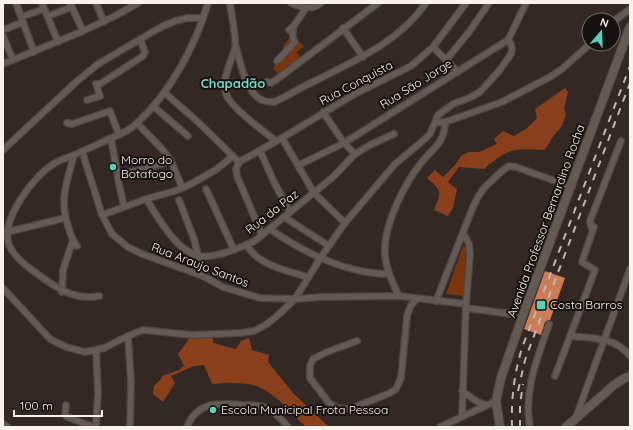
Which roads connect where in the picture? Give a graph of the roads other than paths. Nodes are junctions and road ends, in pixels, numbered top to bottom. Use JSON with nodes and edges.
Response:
{"nodes":[{"id":1,"x":16,"y":3,"type":"edge"},
{"id":2,"x":96,"y":3,"type":"edge"},
{"id":3,"x":123,"y":3,"type":"edge"},
{"id":4,"x":138,"y":3,"type":"edge"},
{"id":5,"x":208,"y":3,"type":"edge"},
{"id":6,"x":230,"y":3,"type":"edge"},
{"id":7,"x":291,"y":3,"type":"edge"},
{"id":8,"x":321,"y":3,"type":"edge"},
{"id":9,"x":378,"y":3,"type":"edge"},
{"id":10,"x":426,"y":3,"type":"edge"},
{"id":11,"x":466,"y":3,"type":"edge"},
{"id":12,"x":489,"y":3,"type":"edge"},
{"id":13,"x":526,"y":3,"type":"edge"},
{"id":14,"x":71,"y":5,"type":"edge"},
{"id":15,"x":43,"y":6,"type":"edge"},
{"id":16,"x":306,"y":8,"type":"junction"},
{"id":17,"x":630,"y":9,"type":"edge"},
{"id":18,"x":126,"y":10,"type":"junction"},
{"id":19,"x":48,"y":16,"type":"junction"},
{"id":20,"x":621,"y":16,"type":"edge"},
{"id":21,"x":203,"y":18,"type":"junction"},
{"id":22,"x":22,"y":20,"type":"junction"},
{"id":23,"x":104,"y":22,"type":"junction"},
{"id":24,"x":630,"y":27,"type":"edge"},
{"id":25,"x":343,"y":28,"type":"junction"},
{"id":26,"x":3,"y":30,"type":"edge"},
{"id":27,"x":83,"y":31,"type":"junction"},
{"id":28,"x":3,"y":36,"type":"edge"},
{"id":29,"x":140,"y":39,"type":"junction"},
{"id":30,"x":508,"y":40,"type":"junction"},
{"id":31,"x":58,"y":42,"type":"junction"},
{"id":32,"x":236,"y":47,"type":"junction"},
{"id":33,"x":433,"y":48,"type":"junction"},
{"id":34,"x":34,"y":52,"type":"junction"},
{"id":35,"x":581,"y":52,"type":"edge"},
{"id":36,"x":363,"y":57,"type":"junction"},
{"id":37,"x":13,"y":60,"type":"junction"},
{"id":38,"x":446,"y":60,"type":"junction"},
{"id":39,"x":277,"y":61,"type":"dead end"},
{"id":40,"x":3,"y":64,"type":"edge"},
{"id":41,"x":458,"y":72,"type":"junction"},
{"id":42,"x":267,"y":82,"type":"dead end"},
{"id":43,"x":165,"y":93,"type":"junction"},
{"id":44,"x":87,"y":100,"type":"dead end"},
{"id":45,"x":153,"y":106,"type":"junction"},
{"id":46,"x":324,"y":112,"type":"junction"},
{"id":47,"x":445,"y":122,"type":"junction"},
{"id":48,"x":67,"y":123,"type":"dead end"},
{"id":49,"x":137,"y":123,"type":"junction"},
{"id":50,"x":435,"y":123,"type":"junction"},
{"id":51,"x":394,"y":134,"type":"dead end"},
{"id":52,"x":120,"y":135,"type":"junction"},
{"id":53,"x":188,"y":136,"type":"dead end"},
{"id":54,"x":111,"y":138,"type":"junction"},
{"id":55,"x":282,"y":138,"type":"junction"},
{"id":56,"x":276,"y":141,"type":"junction"},
{"id":57,"x":621,"y":141,"type":"dead end"},
{"id":58,"x":344,"y":143,"type":"junction"},
{"id":59,"x":3,"y":150,"type":"edge"},
{"id":60,"x":82,"y":151,"type":"junction"},
{"id":61,"x":260,"y":151,"type":"junction"},
{"id":62,"x":355,"y":154,"type":"junction"},
{"id":63,"x":74,"y":155,"type":"junction"},
{"id":64,"x":233,"y":156,"type":"junction"},
{"id":65,"x":171,"y":161,"type":"junction"},
{"id":66,"x":239,"y":162,"type":"junction"},
{"id":67,"x":299,"y":165,"type":"junction"},
{"id":68,"x":118,"y":174,"type":"junction"},
{"id":69,"x":182,"y":187,"type":"junction"},
{"id":70,"x":572,"y":187,"type":"junction"},
{"id":71,"x":206,"y":189,"type":"dead end"},
{"id":72,"x":314,"y":193,"type":"junction"},
{"id":73,"x":146,"y":199,"type":"junction"},
{"id":74,"x":179,"y":200,"type":"dead end"},
{"id":75,"x":124,"y":206,"type":"junction"},
{"id":76,"x":290,"y":212,"type":"junction"},
{"id":77,"x":102,"y":215,"type":"junction"},
{"id":78,"x":284,"y":217,"type":"junction"},
{"id":79,"x":65,"y":218,"type":"junction"},
{"id":80,"x":345,"y":223,"type":"junction"},
{"id":81,"x":270,"y":229,"type":"junction"},
{"id":82,"x":7,"y":232,"type":"junction"},
{"id":83,"x":464,"y":233,"type":"junction"},
{"id":84,"x":262,"y":235,"type":"junction"},
{"id":85,"x":73,"y":240,"type":"junction"},
{"id":86,"x":77,"y":246,"type":"dead end"},
{"id":87,"x":246,"y":246,"type":"junction"},
{"id":88,"x":329,"y":246,"type":"junction"},
{"id":89,"x":234,"y":250,"type":"junction"},
{"id":90,"x":199,"y":256,"type":"junction"},
{"id":91,"x":321,"y":257,"type":"junction"},
{"id":92,"x":630,"y":269,"type":"edge"},
{"id":93,"x":389,"y":274,"type":"junction"},
{"id":94,"x":203,"y":276,"type":"junction"},
{"id":95,"x":308,"y":277,"type":"junction"},
{"id":96,"x":3,"y":288,"type":"edge"},
{"id":97,"x":62,"y":292,"type":"junction"},
{"id":98,"x":99,"y":296,"type":"dead end"},
{"id":99,"x":399,"y":296,"type":"junction"},
{"id":100,"x":295,"y":299,"type":"junction"},
{"id":101,"x":417,"y":299,"type":"junction"},
{"id":102,"x":436,"y":301,"type":"junction"},
{"id":103,"x":466,"y":306,"type":"junction"},
{"id":104,"x":511,"y":314,"type":"dead end"},
{"id":105,"x":549,"y":324,"type":"dead end"},
{"id":106,"x":128,"y":336,"type":"junction"},
{"id":107,"x":570,"y":336,"type":"junction"},
{"id":108,"x":605,"y":339,"type":"junction"},
{"id":109,"x":357,"y":342,"type":"dead end"},
{"id":110,"x":96,"y":350,"type":"junction"},
{"id":111,"x":630,"y":356,"type":"edge"},
{"id":112,"x":555,"y":376,"type":"dead end"},
{"id":113,"x":630,"y":376,"type":"edge"},
{"id":114,"x":462,"y":391,"type":"junction"},
{"id":115,"x":496,"y":401,"type":"junction"},
{"id":116,"x":66,"y":405,"type":"dead end"},
{"id":117,"x":486,"y":405,"type":"junction"},
{"id":118,"x":462,"y":418,"type":"junction"},
{"id":119,"x":575,"y":418,"type":"junction"},
{"id":120,"x":3,"y":425,"type":"edge"},
{"id":121,"x":6,"y":427,"type":"edge"},
{"id":122,"x":95,"y":427,"type":"edge"},
{"id":123,"x":130,"y":427,"type":"edge"},
{"id":124,"x":187,"y":427,"type":"edge"},
{"id":125,"x":288,"y":427,"type":"edge"},
{"id":126,"x":440,"y":427,"type":"edge"},
{"id":127,"x":500,"y":427,"type":"edge"},
{"id":128,"x":530,"y":427,"type":"edge"},
{"id":129,"x":566,"y":427,"type":"edge"}],
"edges":[{"from":1,"to":22,"type":"street"},
{"from":2,"to":23,"type":"street"},
{"from":3,"to":18,"type":"street"},
{"from":4,"to":18,"type":"street"},
{"from":5,"to":21,"type":"street"},
{"from":6,"to":32,"type":"street"},
{"from":7,"to":16,"type":"street"},
{"from":8,"to":16,"type":"street"},
{"from":9,"to":25,"type":"street"},
{"from":10,"to":36,"type":"street"},
{"from":11,"to":33,"type":"street","name":"Rua Conquista"},
{"from":12,"to":38,"type":"street"},
{"from":13,"to":30,"type":"street"},
{"from":14,"to":19,"type":"street"},
{"from":14,"to":27,"type":"street"},
{"from":15,"to":19,"type":"street"},
{"from":15,"to":22,"type":"street"},
{"from":16,"to":39,"type":"street"},
{"from":17,"to":20,"type":"street"},
{"from":18,"to":23,"type":"street"},
{"from":19,"to":31,"type":"street"},
{"from":21,"to":29,"type":"street"},
{"from":21,"to":43,"type":"street"},
{"from":22,"to":26,"type":"street"},
{"from":22,"to":34,"type":"street"},
{"from":23,"to":27,"type":"street"},
{"from":24,"to":70,"type":"main road","name":"Avenida Professor Bernardino Rocha"},
{"from":25,"to":36,"type":"street"},
{"from":25,"to":42,"type":"street"},
{"from":27,"to":31,"type":"street"},
{"from":28,"to":37,"type":"street"},
{"from":29,"to":44,"type":"street"},
{"from":29,"to":59,"type":"street"},
{"from":30,"to":41,"type":"street","name":"Rua São Jorge"},
{"from":30,"to":50,"type":"street"},
{"from":31,"to":34,"type":"street"},
{"from":32,"to":36,"type":"street"},
{"from":32,"to":56,"type":"street"},
{"from":33,"to":38,"type":"street"},
{"from":33,"to":46,"type":"street","name":"Rua Conquista"},
{"from":34,"to":37,"type":"street"},
{"from":35,"to":47,"type":"street"},
{"from":37,"to":40,"type":"street"},
{"from":38,"to":41,"type":"street"},
{"from":41,"to":58,"type":"street","name":"Rua São Jorge"},
{"from":43,"to":45,"type":"street"},
{"from":43,"to":64,"type":"street"},
{"from":45,"to":49,"type":"street"},
{"from":45,"to":53,"type":"street"},
{"from":46,"to":55,"type":"street","name":"Rua Conquista"},
{"from":46,"to":58,"type":"street"},
{"from":47,"to":50,"type":"street"},
{"from":47,"to":93,"type":"street"},
{"from":48,"to":52,"type":"street"},
{"from":49,"to":52,"type":"street"},
{"from":49,"to":65,"type":"street"},
{"from":50,"to":80,"type":"street"},
{"from":51,"to":62,"type":"street","name":"Rua da Paz"},
{"from":52,"to":54,"type":"street"},
{"from":54,"to":60,"type":"street"},
{"from":54,"to":68,"type":"street"},
{"from":55,"to":56,"type":"street","name":"Rua Conquista"},
{"from":55,"to":67,"type":"street"},
{"from":56,"to":61,"type":"street","name":"Rua Conquista"},
{"from":57,"to":107,"type":"street"},
{"from":58,"to":62,"type":"street"},
{"from":58,"to":67,"type":"street","name":"Rua São Jorge"},
{"from":60,"to":63,"type":"street"},
{"from":60,"to":77,"type":"street","name":"Rua Araujo Santos"},
{"from":61,"to":66,"type":"street","name":"Rua Conquista"},
{"from":61,"to":76,"type":"street"},
{"from":62,"to":72,"type":"street","name":"Rua da Paz"},
{"from":63,"to":79,"type":"street"},
{"from":63,"to":82,"type":"street"},
{"from":64,"to":66,"type":"street"},
{"from":64,"to":69,"type":"street"},
{"from":65,"to":68,"type":"street"},
{"from":65,"to":69,"type":"street"},
{"from":66,"to":84,"type":"street"},
{"from":67,"to":72,"type":"street"},
{"from":68,"to":75,"type":"street"},
{"from":69,"to":73,"type":"street"},
{"from":70,"to":83,"type":"street"},
{"from":70,"to":115,"type":"main road","name":"Avenida Professor Bernardino Rocha"},
{"from":71,"to":89,"type":"street"},
{"from":72,"to":76,"type":"street","name":"Rua da Paz"},
{"from":72,"to":80,"type":"street"},
{"from":73,"to":75,"type":"street"},
{"from":73,"to":90,"type":"street"},
{"from":74,"to":90,"type":"street"},
{"from":75,"to":77,"type":"street"},
{"from":76,"to":78,"type":"street","name":"Rua da Paz"},
{"from":77,"to":94,"type":"street","name":"Rua Araujo Santos"},
{"from":78,"to":81,"type":"street","name":"Rua da Paz"},
{"from":78,"to":88,"type":"street"},
{"from":79,"to":82,"type":"street"},
{"from":79,"to":85,"type":"street"},
{"from":80,"to":88,"type":"street"},
{"from":81,"to":84,"type":"street","name":"Rua da Paz"},
{"from":81,"to":91,"type":"street"},
{"from":82,"to":97,"type":"street"},
{"from":83,"to":102,"type":"street"},
{"from":83,"to":103,"type":"street"},
{"from":84,"to":87,"type":"street","name":"Rua da Paz"},
{"from":85,"to":86,"type":"street"},
{"from":85,"to":97,"type":"street"},
{"from":87,"to":89,"type":"street","name":"Rua da Paz"},
{"from":87,"to":95,"type":"street"},
{"from":88,"to":91,"type":"street"},
{"from":89,"to":90,"type":"street","name":"Rua da Paz"},
{"from":90,"to":94,"type":"street"},
{"from":91,"to":93,"type":"street"},
{"from":91,"to":95,"type":"street"},
{"from":92,"to":108,"type":"street"},
{"from":93,"to":99,"type":"street"},
{"from":94,"to":100,"type":"street","name":"Rua Araujo Santos"},
{"from":95,"to":100,"type":"street"},
{"from":96,"to":110,"type":"street"},
{"from":97,"to":98,"type":"street"},
{"from":99,"to":100,"type":"street","name":"Rua Araujo Santos"},
{"from":99,"to":101,"type":"street","name":"Rua Araujo Santos"},
{"from":100,"to":106,"type":"street"},
{"from":101,"to":102,"type":"street","name":"Rua Araujo Santos"},
{"from":101,"to":109,"type":"street"},
{"from":102,"to":103,"type":"street","name":"Rua Araujo Santos"},
{"from":103,"to":104,"type":"street","name":"Rua Araujo Santos"},
{"from":103,"to":114,"type":"street"},
{"from":105,"to":128,"type":"street"},
{"from":106,"to":110,"type":"street"},
{"from":106,"to":123,"type":"street"},
{"from":107,"to":108,"type":"street"},
{"from":107,"to":112,"type":"street"},
{"from":108,"to":111,"type":"street"},
{"from":108,"to":119,"type":"street"},
{"from":110,"to":122,"type":"street"},
{"from":113,"to":119,"type":"main road"},
{"from":114,"to":117,"type":"street"},
{"from":114,"to":118,"type":"street"},
{"from":115,"to":117,"type":"street"},
{"from":115,"to":127,"type":"main road","name":"Avenida Professor Bernardino Rocha"},
{"from":116,"to":122,"type":"street"},
{"from":117,"to":118,"type":"street"},
{"from":118,"to":126,"type":"street"},
{"from":119,"to":129,"type":"main road"},
{"from":120,"to":121,"type":"main road"},
{"from":124,"to":125,"type":"street"}]}
